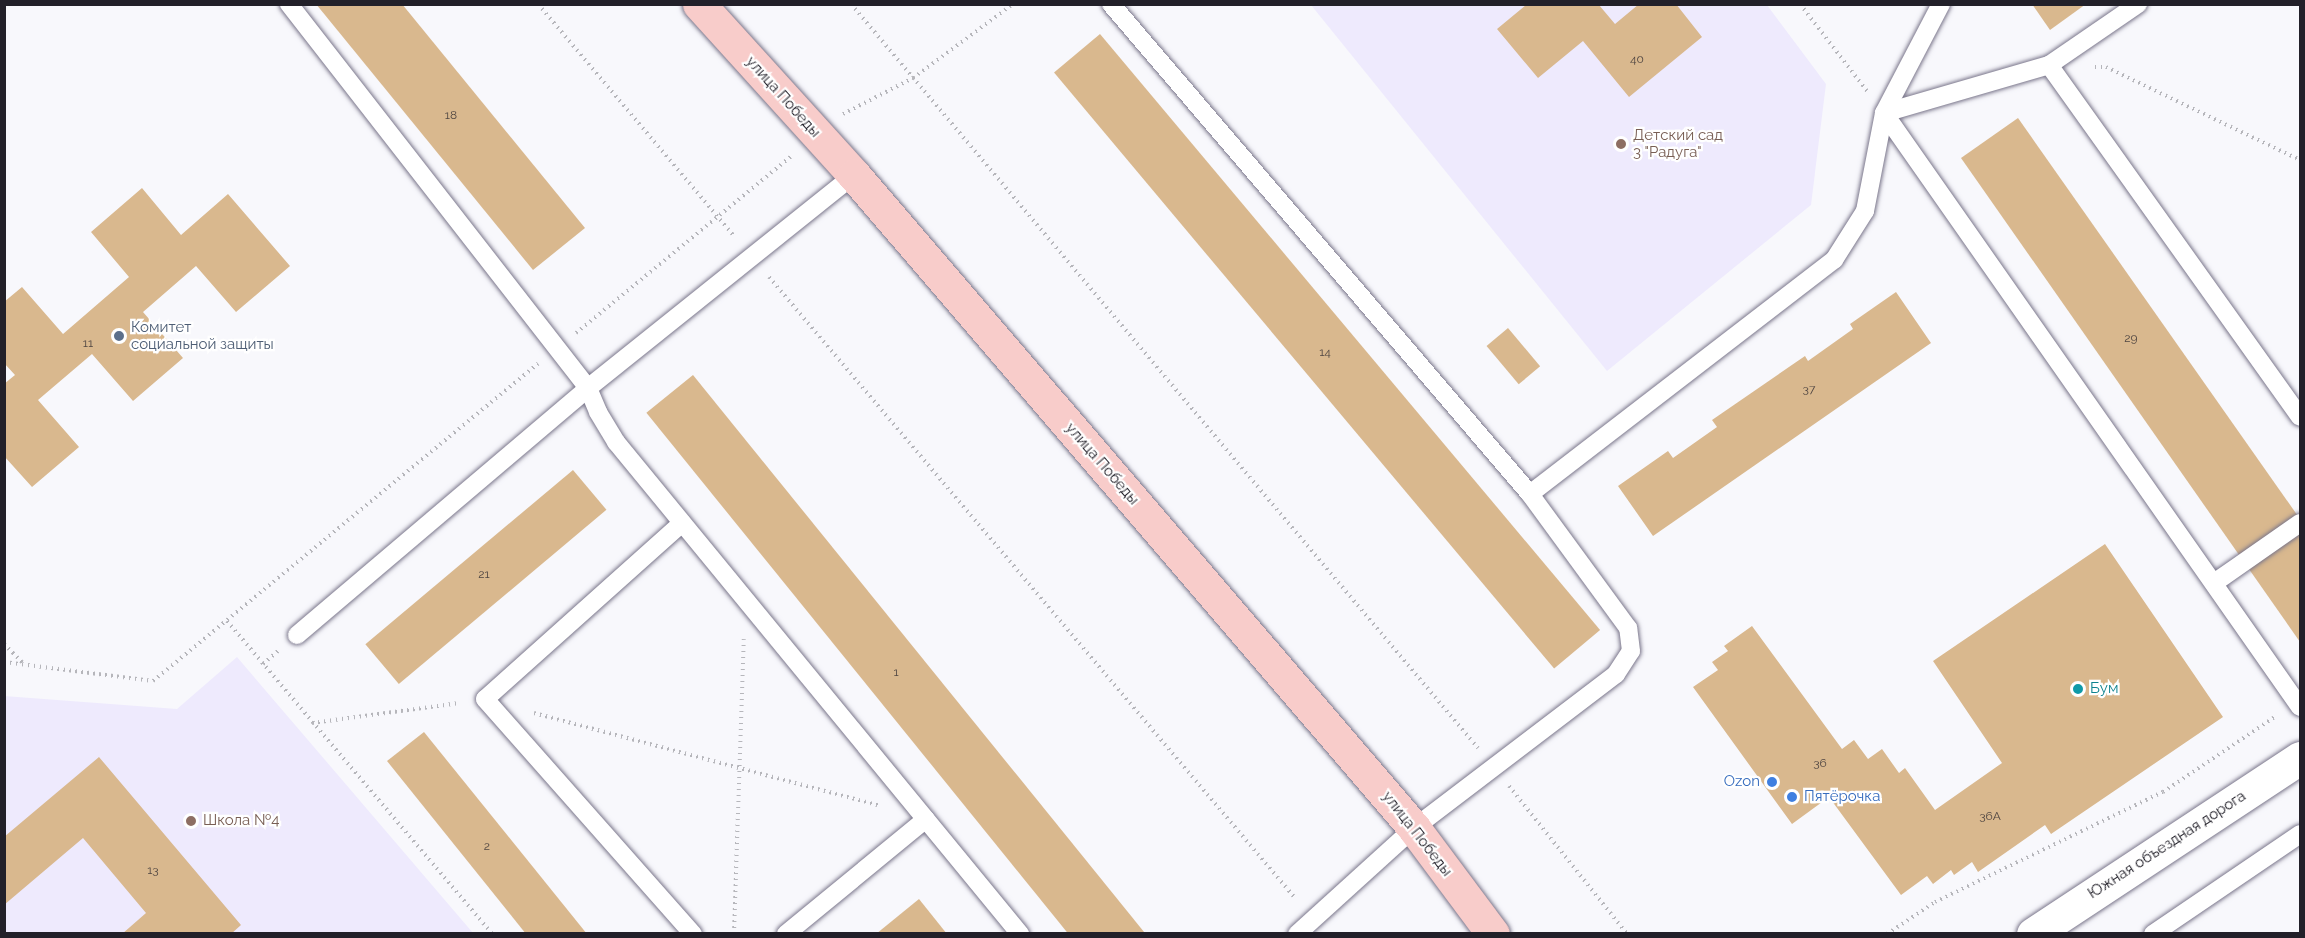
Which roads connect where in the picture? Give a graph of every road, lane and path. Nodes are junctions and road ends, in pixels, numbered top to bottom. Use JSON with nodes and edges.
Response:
{"nodes":[{"id":1,"x":289,"y":4,"type":"edge"},
{"id":2,"x":538,"y":4,"type":"edge"},
{"id":3,"x":699,"y":4,"type":"edge"},
{"id":4,"x":851,"y":4,"type":"edge"},
{"id":5,"x":1013,"y":4,"type":"edge"},
{"id":6,"x":1111,"y":4,"type":"edge"},
{"id":7,"x":1800,"y":4,"type":"edge"},
{"id":8,"x":1941,"y":4,"type":"edge"},
{"id":9,"x":2138,"y":4,"type":"edge"},
{"id":10,"x":2049,"y":65,"type":"junction"},
{"id":11,"x":913,"y":78,"type":"junction"},
{"id":12,"x":1884,"y":113,"type":"junction"},
{"id":13,"x":817,"y":135,"type":"junction"},
{"id":14,"x":2301,"y":160,"type":"edge"},
{"id":15,"x":854,"y":175,"type":"junction"},
{"id":16,"x":717,"y":216,"type":"junction"},
{"id":17,"x":752,"y":257,"type":"junction"},
{"id":18,"x":557,"y":348,"type":"junction"},
{"id":19,"x":588,"y":388,"type":"junction"},
{"id":20,"x":2301,"y":417,"type":"edge"},
{"id":21,"x":1530,"y":494,"type":"junction"},
{"id":22,"x":682,"y":523,"type":"junction"},
{"id":23,"x":2301,"y":523,"type":"edge"},
{"id":24,"x":2244,"y":561,"type":"dead end"},
{"id":25,"x":2214,"y":582,"type":"junction"},
{"id":26,"x":745,"y":599,"type":"junction"},
{"id":27,"x":227,"y":621,"type":"junction"},
{"id":28,"x":297,"y":635,"type":"dead end"},
{"id":29,"x":4,"y":644,"type":"edge"},
{"id":30,"x":4,"y":662,"type":"edge"},
{"id":31,"x":25,"y":665,"type":"junction"},
{"id":32,"x":485,"y":699,"type":"junction"},
{"id":33,"x":2299,"y":705,"type":"edge"},
{"id":34,"x":312,"y":723,"type":"junction"},
{"id":35,"x":2301,"y":758,"type":"edge"},
{"id":36,"x":739,"y":768,"type":"junction"},
{"id":37,"x":1495,"y":768,"type":"junction"},
{"id":38,"x":926,"y":819,"type":"junction"},
{"id":39,"x":1414,"y":828,"type":"junction"},
{"id":40,"x":2301,"y":834,"type":"edge"},
{"id":41,"x":1313,"y":919,"type":"junction"},
{"id":42,"x":492,"y":933,"type":"edge"},
{"id":43,"x":693,"y":933,"type":"edge"},
{"id":44,"x":734,"y":933,"type":"edge"},
{"id":45,"x":786,"y":933,"type":"edge"},
{"id":46,"x":1020,"y":933,"type":"edge"},
{"id":47,"x":1297,"y":933,"type":"edge"},
{"id":48,"x":1493,"y":933,"type":"edge"},
{"id":49,"x":1626,"y":933,"type":"edge"},
{"id":50,"x":1887,"y":933,"type":"edge"},
{"id":51,"x":2033,"y":933,"type":"edge"},
{"id":52,"x":2153,"y":933,"type":"edge"}],
"edges":[{"from":1,"to":18,"type":"lane"},
{"from":2,"to":16,"type":"path"},
{"from":3,"to":13,"type":"main road","name":"улица Победы"},
{"from":4,"to":11,"type":"path"},
{"from":5,"to":11,"type":"path"},
{"from":6,"to":21,"type":"lane"},
{"from":7,"to":12,"type":"path"},
{"from":8,"to":12,"type":"lane"},
{"from":9,"to":10,"type":"lane"},
{"from":10,"to":12,"type":"lane"},
{"from":10,"to":14,"type":"path"},
{"from":10,"to":20,"type":"lane"},
{"from":11,"to":13,"type":"path"},
{"from":11,"to":37,"type":"path"},
{"from":12,"to":21,"type":"lane"},
{"from":12,"to":25,"type":"lane"},
{"from":13,"to":15,"type":"main road","name":"улица Победы"},
{"from":13,"to":16,"type":"path"},
{"from":15,"to":17,"type":"lane"},
{"from":15,"to":39,"type":"main road","name":"улица Победы"},
{"from":16,"to":17,"type":"path"},
{"from":16,"to":18,"type":"path"},
{"from":17,"to":19,"type":"lane"},
{"from":17,"to":41,"type":"path"},
{"from":18,"to":19,"type":"lane"},
{"from":18,"to":27,"type":"path"},
{"from":19,"to":22,"type":"lane"},
{"from":19,"to":28,"type":"lane"},
{"from":21,"to":37,"type":"lane"},
{"from":22,"to":26,"type":"lane"},
{"from":22,"to":32,"type":"lane"},
{"from":23,"to":25,"type":"lane"},
{"from":24,"to":25,"type":"lane"},
{"from":25,"to":33,"type":"lane"},
{"from":26,"to":36,"type":"path"},
{"from":26,"to":38,"type":"lane"},
{"from":27,"to":31,"type":"path"},
{"from":27,"to":34,"type":"path"},
{"from":29,"to":31,"type":"path"},
{"from":30,"to":31,"type":"path"},
{"from":32,"to":34,"type":"path"},
{"from":32,"to":36,"type":"path"},
{"from":32,"to":43,"type":"lane"},
{"from":33,"to":50,"type":"path"},
{"from":34,"to":42,"type":"path"},
{"from":35,"to":51,"type":"street","name":"Южная объездная дорога"},
{"from":36,"to":38,"type":"path"},
{"from":36,"to":44,"type":"path"},
{"from":37,"to":39,"type":"lane"},
{"from":37,"to":49,"type":"path"},
{"from":38,"to":45,"type":"lane"},
{"from":38,"to":46,"type":"lane"},
{"from":39,"to":41,"type":"lane"},
{"from":39,"to":48,"type":"main road","name":"улица Победы"},
{"from":40,"to":52,"type":"lane"},
{"from":41,"to":47,"type":"lane"}]}
